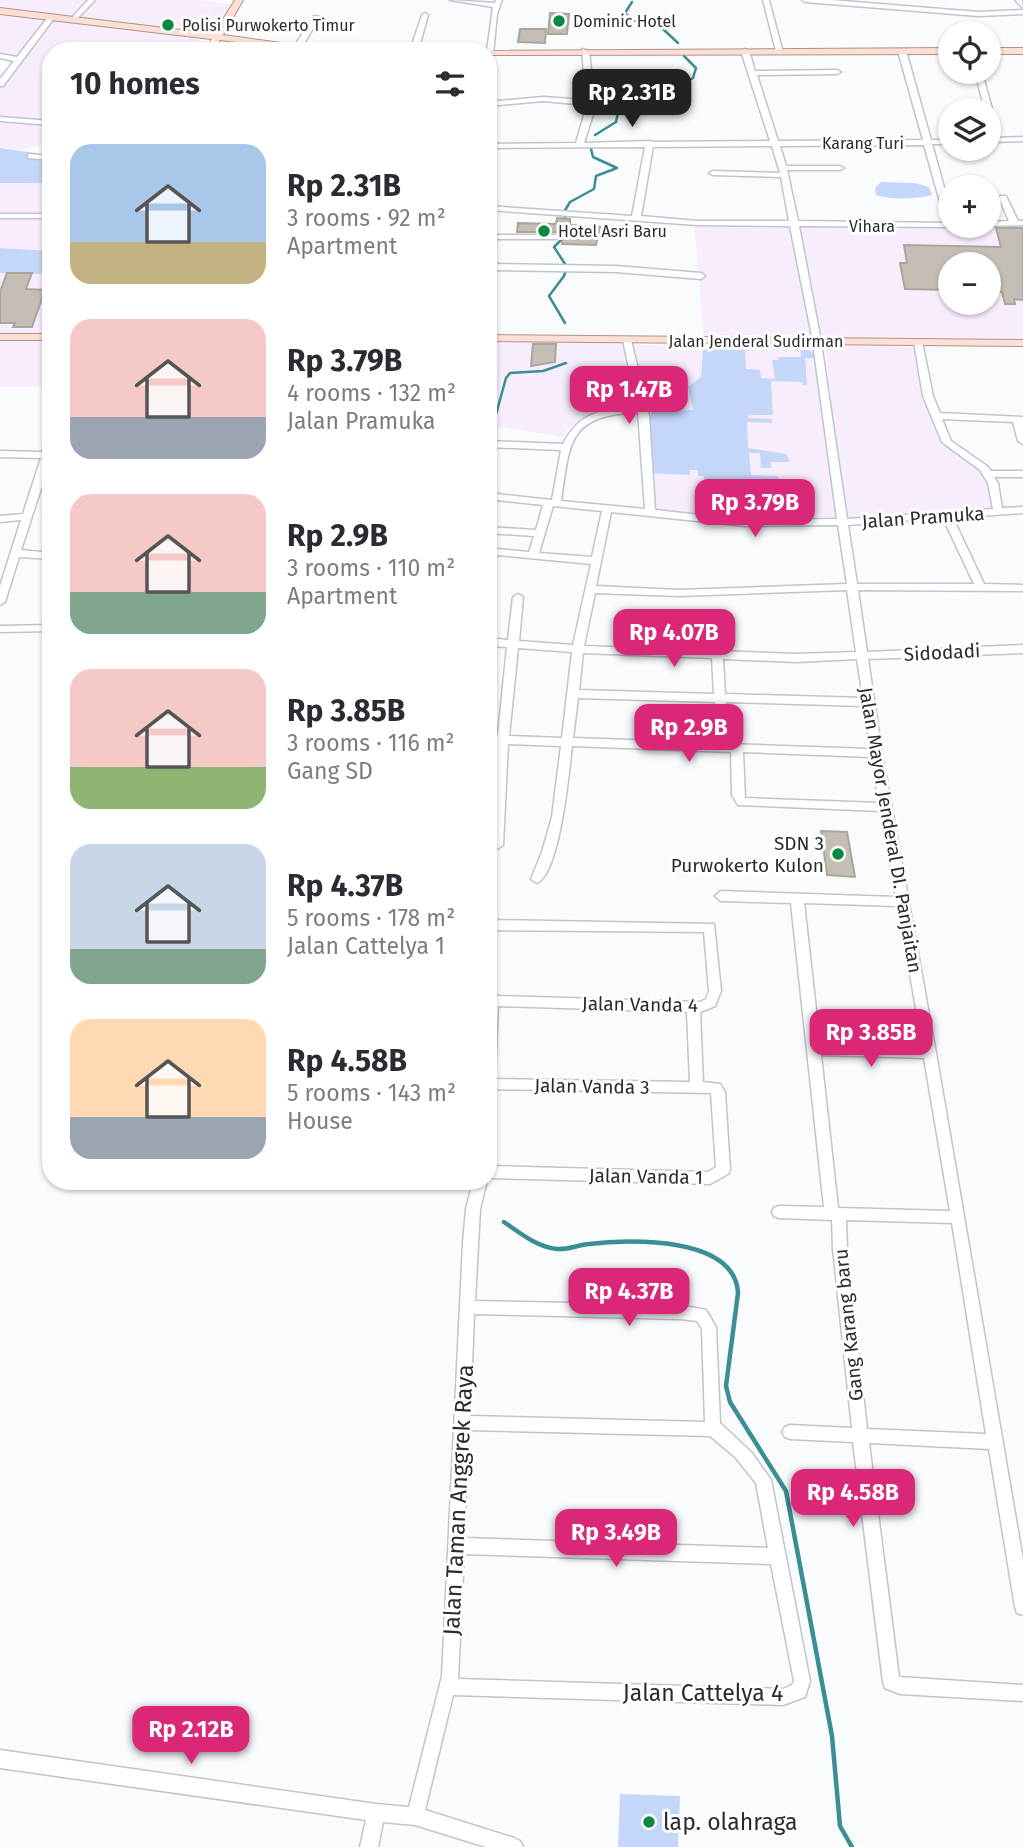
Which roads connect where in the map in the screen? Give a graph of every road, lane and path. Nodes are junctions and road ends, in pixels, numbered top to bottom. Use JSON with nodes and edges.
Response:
{"nodes":[{"id":1,"x":92,"y":0,"type":"edge"},
{"id":2,"x":239,"y":0,"type":"edge"},
{"id":3,"x":453,"y":0,"type":"edge"},
{"id":4,"x":766,"y":0,"type":"edge"},
{"id":5,"x":808,"y":0,"type":"edge"},
{"id":6,"x":1018,"y":0,"type":"edge"},
{"id":7,"x":498,"y":2,"type":"edge"},
{"id":8,"x":872,"y":3,"type":"edge"},
{"id":9,"x":995,"y":4,"type":"dead end"},
{"id":10,"x":1023,"y":6,"type":"edge"},
{"id":11,"x":0,"y":11,"type":"edge"},
{"id":12,"x":1023,"y":12,"type":"edge"},
{"id":13,"x":1002,"y":13,"type":"junction"},
{"id":14,"x":425,"y":15,"type":"dead end"},
{"id":15,"x":51,"y":17,"type":"junction"},
{"id":16,"x":316,"y":17,"type":"dead end"},
{"id":17,"x":73,"y":20,"type":"junction"},
{"id":18,"x":216,"y":39,"type":"junction"},
{"id":19,"x":214,"y":42,"type":"edge"},
{"id":20,"x":243,"y":42,"type":"edge"},
{"id":21,"x":301,"y":42,"type":"edge"},
{"id":22,"x":417,"y":42,"type":"edge"},
{"id":23,"x":491,"y":42,"type":"edge"},
{"id":24,"x":585,"y":51,"type":"junction"},
{"id":25,"x":746,"y":51,"type":"junction"},
{"id":26,"x":780,"y":51,"type":"junction"},
{"id":27,"x":902,"y":51,"type":"junction"},
{"id":28,"x":938,"y":51,"type":"edge"},
{"id":29,"x":1001,"y":51,"type":"edge"},
{"id":30,"x":1023,"y":51,"type":"edge"},
{"id":31,"x":497,"y":52,"type":"edge"},
{"id":32,"x":0,"y":57,"type":"edge"},
{"id":33,"x":15,"y":62,"type":"junction"},
{"id":34,"x":0,"y":72,"type":"edge"},
{"id":35,"x":837,"y":72,"type":"dead end"},
{"id":36,"x":751,"y":73,"type":"junction"},
{"id":37,"x":0,"y":84,"type":"edge"},
{"id":38,"x":497,"y":103,"type":"edge"},
{"id":39,"x":591,"y":103,"type":"junction"},
{"id":40,"x":0,"y":119,"type":"edge"},
{"id":41,"x":42,"y":122,"type":"edge"},
{"id":42,"x":1023,"y":139,"type":"edge"},
{"id":43,"x":1001,"y":140,"type":"edge"},
{"id":44,"x":776,"y":142,"type":"junction"},
{"id":45,"x":930,"y":143,"type":"junction"},
{"id":46,"x":938,"y":143,"type":"edge"},
{"id":47,"x":580,"y":144,"type":"junction"},
{"id":48,"x":650,"y":144,"type":"junction"},
{"id":49,"x":497,"y":146,"type":"edge"},
{"id":50,"x":31,"y":156,"type":"dead end"},
{"id":51,"x":42,"y":157,"type":"edge"},
{"id":52,"x":840,"y":168,"type":"dead end"},
{"id":53,"x":783,"y":172,"type":"junction"},
{"id":54,"x":713,"y":173,"type":"dead end"},
{"id":55,"x":938,"y":175,"type":"edge"},
{"id":56,"x":1003,"y":198,"type":"dead end"},
{"id":57,"x":497,"y":209,"type":"edge"},
{"id":58,"x":563,"y":213,"type":"joint"},
{"id":59,"x":0,"y":216,"type":"edge"},
{"id":60,"x":42,"y":216,"type":"edge"},
{"id":61,"x":636,"y":219,"type":"junction"},
{"id":62,"x":938,"y":224,"type":"edge"},
{"id":63,"x":1001,"y":224,"type":"edge"},
{"id":64,"x":1019,"y":224,"type":"edge"},
{"id":65,"x":794,"y":226,"type":"junction"},
{"id":66,"x":497,"y":237,"type":"edge"},
{"id":67,"x":556,"y":237,"type":"dead end"},
{"id":68,"x":497,"y":267,"type":"edge"},
{"id":69,"x":701,"y":275,"type":"dead end"},
{"id":70,"x":0,"y":337,"type":"edge"},
{"id":71,"x":42,"y":337,"type":"edge"},
{"id":72,"x":497,"y":338,"type":"edge"},
{"id":73,"x":627,"y":340,"type":"junction"},
{"id":74,"x":817,"y":342,"type":"junction"},
{"id":75,"x":918,"y":342,"type":"junction"},
{"id":76,"x":1023,"y":343,"type":"edge"},
{"id":77,"x":642,"y":409,"type":"junction"},
{"id":78,"x":937,"y":416,"type":"junction"},
{"id":79,"x":1020,"y":420,"type":"edge"},
{"id":80,"x":1023,"y":441,"type":"edge"},
{"id":81,"x":497,"y":444,"type":"edge"},
{"id":82,"x":564,"y":447,"type":"junction"},
{"id":83,"x":0,"y":454,"type":"edge"},
{"id":84,"x":42,"y":454,"type":"edge"},
{"id":85,"x":42,"y":470,"type":"edge"},
{"id":86,"x":987,"y":474,"type":"junction"},
{"id":87,"x":1023,"y":474,"type":"edge"},
{"id":88,"x":497,"y":497,"type":"edge"},
{"id":89,"x":552,"y":502,"type":"junction"},
{"id":90,"x":607,"y":509,"type":"junction"},
{"id":91,"x":1023,"y":510,"type":"edge"},
{"id":92,"x":998,"y":512,"type":"junction"},
{"id":93,"x":650,"y":513,"type":"junction"},
{"id":94,"x":947,"y":516,"type":"junction"},
{"id":95,"x":25,"y":517,"type":"junction"},
{"id":96,"x":0,"y":519,"type":"edge"},
{"id":97,"x":841,"y":522,"type":"junction"},
{"id":98,"x":497,"y":531,"type":"edge"},
{"id":99,"x":540,"y":533,"type":"junction"},
{"id":100,"x":497,"y":551,"type":"edge"},
{"id":101,"x":15,"y":553,"type":"junction"},
{"id":102,"x":534,"y":553,"type":"junction"},
{"id":103,"x":42,"y":555,"type":"edge"},
{"id":104,"x":596,"y":561,"type":"junction"},
{"id":105,"x":851,"y":587,"type":"junction"},
{"id":106,"x":1023,"y":588,"type":"edge"},
{"id":107,"x":590,"y":589,"type":"junction"},
{"id":108,"x":981,"y":589,"type":"junction"},
{"id":109,"x":518,"y":597,"type":"dead end"},
{"id":110,"x":0,"y":602,"type":"edge"},
{"id":111,"x":42,"y":628,"type":"edge"},
{"id":112,"x":0,"y":629,"type":"edge"},
{"id":113,"x":497,"y":643,"type":"edge"},
{"id":114,"x":513,"y":644,"type":"junction"},
{"id":115,"x":578,"y":649,"type":"junction"},
{"id":116,"x":1023,"y":649,"type":"edge"},
{"id":117,"x":717,"y":655,"type":"junction"},
{"id":118,"x":861,"y":656,"type":"junction"},
{"id":119,"x":573,"y":694,"type":"junction"},
{"id":120,"x":720,"y":699,"type":"junction"},
{"id":121,"x":868,"y":702,"type":"junction"},
{"id":122,"x":497,"y":739,"type":"edge"},
{"id":123,"x":503,"y":739,"type":"junction"},
{"id":124,"x":565,"y":742,"type":"junction"},
{"id":125,"x":730,"y":749,"type":"junction"},
{"id":126,"x":876,"y":753,"type":"junction"},
{"id":127,"x":885,"y":807,"type":"junction"},
{"id":128,"x":497,"y":845,"type":"dead end"},
{"id":129,"x":537,"y":879,"type":"dead end"},
{"id":130,"x":721,"y":896,"type":"dead end"},
{"id":131,"x":797,"y":899,"type":"junction"},
{"id":132,"x":902,"y":902,"type":"junction"},
{"id":133,"x":497,"y":925,"type":"edge"},
{"id":134,"x":497,"y":995,"type":"edge"},
{"id":135,"x":693,"y":1007,"type":"junction"},
{"id":136,"x":813,"y":1050,"type":"junction"},
{"id":137,"x":930,"y":1054,"type":"junction"},
{"id":138,"x":497,"y":1084,"type":"edge"},
{"id":139,"x":696,"y":1088,"type":"junction"},
{"id":140,"x":718,"y":1092,"type":"joint"},
{"id":141,"x":497,"y":1172,"type":"edge"},
{"id":142,"x":478,"y":1190,"type":"edge"},
{"id":143,"x":779,"y":1212,"type":"dead end"},
{"id":144,"x":835,"y":1215,"type":"junction"},
{"id":145,"x":957,"y":1217,"type":"junction"},
{"id":146,"x":467,"y":1307,"type":"junction"},
{"id":147,"x":463,"y":1423,"type":"junction"},
{"id":148,"x":718,"y":1429,"type":"junction"},
{"id":149,"x":790,"y":1432,"type":"dead end"},
{"id":150,"x":860,"y":1436,"type":"junction"},
{"id":151,"x":995,"y":1442,"type":"junction"},
{"id":152,"x":455,"y":1546,"type":"junction"},
{"id":153,"x":778,"y":1556,"type":"junction"},
{"id":154,"x":1023,"y":1607,"type":"edge"},
{"id":155,"x":449,"y":1687,"type":"junction"},
{"id":156,"x":1023,"y":1693,"type":"edge"},
{"id":157,"x":0,"y":1759,"type":"edge"},
{"id":158,"x":376,"y":1813,"type":"junction"},
{"id":159,"x":415,"y":1816,"type":"junction"},
{"id":160,"x":369,"y":1847,"type":"edge"},
{"id":161,"x":514,"y":1847,"type":"edge"}],
"edges":[{"from":1,"to":17,"type":"street"},
{"from":2,"to":18,"type":"main road"},
{"from":3,"to":7,"type":"street"},
{"from":4,"to":26,"type":"street"},
{"from":5,"to":8,"type":"street"},
{"from":6,"to":10,"type":"street"},
{"from":7,"to":23,"type":"street"},
{"from":8,"to":13,"type":"street"},
{"from":9,"to":13,"type":"street"},
{"from":11,"to":15,"type":"main road"},
{"from":12,"to":13,"type":"street"},
{"from":14,"to":22,"type":"street"},
{"from":15,"to":17,"type":"main road"},
{"from":15,"to":33,"type":"street"},
{"from":16,"to":21,"type":"street"},
{"from":17,"to":18,"type":"main road"},
{"from":18,"to":19,"type":"street"},
{"from":18,"to":20,"type":"main road"},
{"from":24,"to":25,"type":"main road"},
{"from":24,"to":31,"type":"main road"},
{"from":24,"to":39,"type":"street"},
{"from":25,"to":26,"type":"main road"},
{"from":25,"to":36,"type":"street","name":"Jalan Mayor Jenderal DI. Panjaitan"},
{"from":26,"to":27,"type":"main road"},
{"from":27,"to":28,"type":"main road"},
{"from":27,"to":45,"type":"street"},
{"from":29,"to":30,"type":"main road"},
{"from":32,"to":33,"type":"street"},
{"from":33,"to":34,"type":"street"},
{"from":33,"to":37,"type":"street"},
{"from":35,"to":36,"type":"street"},
{"from":36,"to":44,"type":"street","name":"Jalan Mayor Jenderal DI. Panjaitan"},
{"from":38,"to":39,"type":"street"},
{"from":39,"to":47,"type":"street"},
{"from":40,"to":41,"type":"street"},
{"from":42,"to":43,"type":"street"},
{"from":44,"to":45,"type":"street","name":"Karang Turi"},
{"from":44,"to":48,"type":"street","name":"Karang Turi"},
{"from":44,"to":53,"type":"street","name":"Jalan Mayor Jenderal DI. Panjaitan"},
{"from":45,"to":46,"type":"street","name":"Karang Turi"},
{"from":45,"to":55,"type":"street"},
{"from":47,"to":48,"type":"street","name":"Karang Turi"},
{"from":47,"to":49,"type":"street","name":"Karang Turi"},
{"from":48,"to":61,"type":"street"},
{"from":50,"to":51,"type":"street"},
{"from":52,"to":53,"type":"street"},
{"from":53,"to":54,"type":"street"},
{"from":53,"to":65,"type":"street","name":"Jalan Mayor Jenderal DI. Panjaitan"},
{"from":56,"to":64,"type":"street"},
{"from":57,"to":58,"type":"street"},
{"from":58,"to":61,"type":"street","name":"Vihara"},
{"from":59,"to":60,"type":"street"},
{"from":61,"to":65,"type":"street","name":"Vihara"},
{"from":62,"to":65,"type":"street","name":"Vihara"},
{"from":63,"to":64,"type":"street"},
{"from":65,"to":74,"type":"street","name":"Jalan Mayor Jenderal DI. Panjaitan"},
{"from":66,"to":67,"type":"street"},
{"from":68,"to":69,"type":"street"},
{"from":70,"to":71,"type":"main road"},
{"from":72,"to":73,"type":"main road","name":"Jalan Jenderal Sudirman"},
{"from":73,"to":74,"type":"main road","name":"Jalan Jenderal Sudirman"},
{"from":73,"to":77,"type":"street"},
{"from":74,"to":75,"type":"main road","name":"Jalan Jenderal Sudirman"},
{"from":74,"to":97,"type":"street","name":"Jalan Mayor Jenderal DI. Panjaitan"},
{"from":75,"to":76,"type":"main road","name":"Jalan Jenderal Sudirman"},
{"from":75,"to":78,"type":"street"},
{"from":77,"to":82,"type":"street"},
{"from":77,"to":93,"type":"street"},
{"from":78,"to":79,"type":"street"},
{"from":78,"to":86,"type":"street"},
{"from":79,"to":80,"type":"street"},
{"from":81,"to":82,"type":"street"},
{"from":82,"to":89,"type":"street"},
{"from":83,"to":84,"type":"street"},
{"from":85,"to":95,"type":"street"},
{"from":86,"to":87,"type":"street"},
{"from":86,"to":92,"type":"street"},
{"from":88,"to":89,"type":"street","name":"Jalan Pramuka"},
{"from":89,"to":90,"type":"street","name":"Jalan Pramuka"},
{"from":89,"to":99,"type":"street"},
{"from":90,"to":93,"type":"street","name":"Jalan Pramuka"},
{"from":90,"to":104,"type":"street"},
{"from":91,"to":92,"type":"street","name":"Jalan Pramuka"},
{"from":92,"to":94,"type":"street","name":"Jalan Pramuka"},
{"from":93,"to":97,"type":"street","name":"Jalan Pramuka"},
{"from":94,"to":97,"type":"street","name":"Jalan Pramuka"},
{"from":94,"to":108,"type":"street"},
{"from":95,"to":96,"type":"street"},
{"from":95,"to":101,"type":"street"},
{"from":97,"to":105,"type":"street","name":"Jalan Mayor Jenderal DI. Panjaitan"},
{"from":98,"to":99,"type":"street"},
{"from":99,"to":102,"type":"street"},
{"from":100,"to":102,"type":"street"},
{"from":101,"to":103,"type":"street"},
{"from":101,"to":110,"type":"street"},
{"from":102,"to":104,"type":"street"},
{"from":104,"to":107,"type":"street"},
{"from":105,"to":107,"type":"street"},
{"from":105,"to":108,"type":"street"},
{"from":105,"to":118,"type":"street","name":"Jalan Mayor Jenderal DI. Panjaitan"},
{"from":106,"to":108,"type":"street"},
{"from":107,"to":115,"type":"street"},
{"from":109,"to":114,"type":"street"},
{"from":111,"to":112,"type":"street"},
{"from":113,"to":114,"type":"street","name":"Sidodadi"},
{"from":114,"to":115,"type":"street","name":"Sidodadi"},
{"from":114,"to":123,"type":"street"},
{"from":115,"to":117,"type":"street","name":"Sidodadi"},
{"from":115,"to":119,"type":"street"},
{"from":116,"to":118,"type":"street","name":"Sidodadi"},
{"from":117,"to":118,"type":"street","name":"Sidodadi"},
{"from":117,"to":120,"type":"street"},
{"from":118,"to":121,"type":"street","name":"Jalan Mayor Jenderal DI. Panjaitan"},
{"from":119,"to":120,"type":"street"},
{"from":119,"to":124,"type":"street"},
{"from":120,"to":121,"type":"street"},
{"from":120,"to":125,"type":"street"},
{"from":121,"to":126,"type":"street","name":"Jalan Mayor Jenderal DI. Panjaitan"},
{"from":122,"to":123,"type":"street"},
{"from":123,"to":124,"type":"street"},
{"from":123,"to":128,"type":"street"},
{"from":124,"to":125,"type":"street"},
{"from":124,"to":129,"type":"street"},
{"from":125,"to":126,"type":"street"},
{"from":125,"to":127,"type":"street"},
{"from":126,"to":127,"type":"street","name":"Jalan Mayor Jenderal DI. Panjaitan"},
{"from":127,"to":132,"type":"street","name":"Jalan Mayor Jenderal DI. Panjaitan"},
{"from":130,"to":131,"type":"street"},
{"from":131,"to":132,"type":"street"},
{"from":131,"to":136,"type":"street"},
{"from":132,"to":137,"type":"street","name":"Jalan Mayor Jenderal DI. Panjaitan"},
{"from":133,"to":135,"type":"street","name":"Jalan Vanda 4"},
{"from":134,"to":135,"type":"street","name":"Jalan Vanda 4"},
{"from":135,"to":139,"type":"street"},
{"from":136,"to":137,"type":"street"},
{"from":136,"to":144,"type":"street"},
{"from":137,"to":145,"type":"street","name":"Jalan Mayor Jenderal DI. Panjaitan"},
{"from":138,"to":139,"type":"street","name":"Jalan Vanda 3"},
{"from":139,"to":140,"type":"street","name":"Jalan Vanda 3"},
{"from":140,"to":141,"type":"street","name":"Jalan Vanda 1"},
{"from":142,"to":146,"type":"street","name":"Jalan Taman Anggrek Raya"},
{"from":143,"to":144,"type":"street"},
{"from":144,"to":145,"type":"street"},
{"from":144,"to":150,"type":"street","name":"Gang Karang baru"},
{"from":145,"to":151,"type":"street","name":"Jalan Mayor Jenderal DI. Panjaitan"},
{"from":146,"to":147,"type":"street","name":"Jalan Taman Anggrek Raya"},
{"from":146,"to":148,"type":"street"},
{"from":147,"to":148,"type":"street"},
{"from":147,"to":152,"type":"street","name":"Jalan Taman Anggrek Raya"},
{"from":148,"to":153,"type":"street","name":"Jalan Cattelya 4"},
{"from":149,"to":150,"type":"street"},
{"from":150,"to":151,"type":"street"},
{"from":150,"to":156,"type":"street","name":"Gang Karang baru"},
{"from":151,"to":154,"type":"street","name":"Jalan Mayor Jenderal DI. Panjaitan"},
{"from":152,"to":153,"type":"street"},
{"from":152,"to":155,"type":"street","name":"Jalan Taman Anggrek Raya"},
{"from":153,"to":155,"type":"street","name":"Jalan Cattelya 4"},
{"from":155,"to":159,"type":"street","name":"Jalan Taman Anggrek Raya"},
{"from":157,"to":158,"type":"street"},
{"from":158,"to":159,"type":"street"},
{"from":158,"to":160,"type":"street"},
{"from":159,"to":161,"type":"street"}]}
